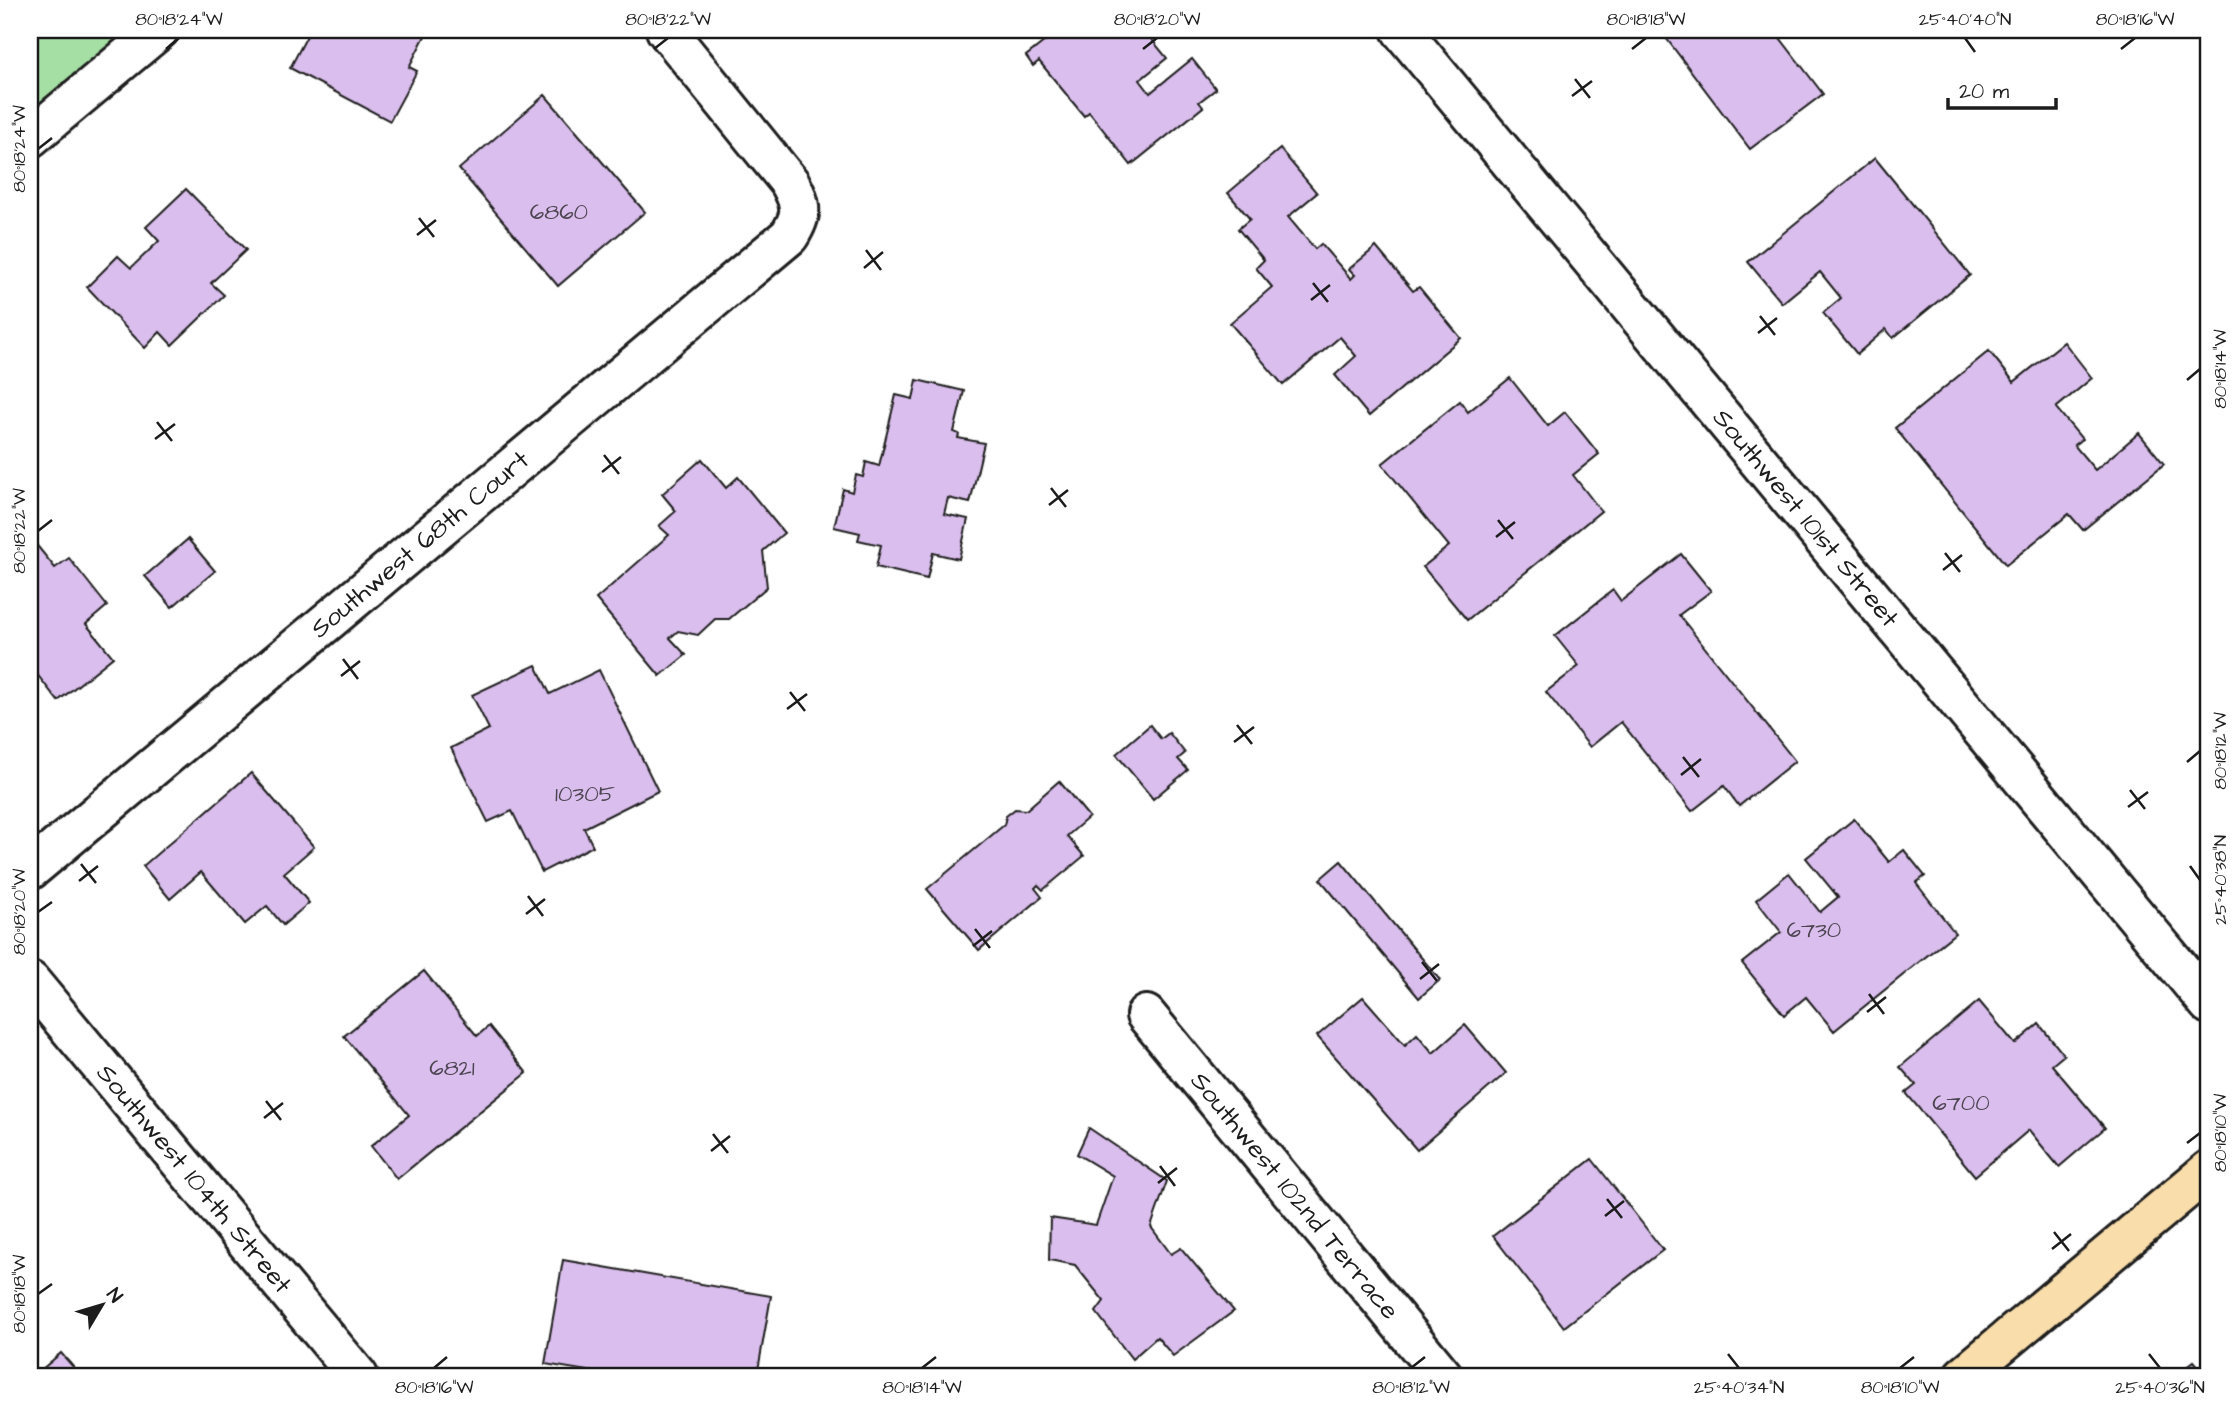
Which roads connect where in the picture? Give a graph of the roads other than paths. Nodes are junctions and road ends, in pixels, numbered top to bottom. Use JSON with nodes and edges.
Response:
{"nodes":[{"id":1,"x":159,"y":30,"type":"edge"},
{"id":2,"x":666,"y":30,"type":"edge"},
{"id":3,"x":1401,"y":30,"type":"edge"},
{"id":4,"x":30,"y":138,"type":"edge"},
{"id":5,"x":30,"y":870,"type":"edge"},
{"id":6,"x":30,"y":981,"type":"edge"},
{"id":7,"x":2209,"y":1004,"type":"edge"},
{"id":8,"x":1146,"y":1015,"type":"dead end"},
{"id":9,"x":2209,"y":1170,"type":"edge"},
{"id":10,"x":358,"y":1376,"type":"edge"},
{"id":11,"x":1443,"y":1376,"type":"edge"},
{"id":12,"x":1963,"y":1376,"type":"edge"}],
"edges":[{"from":1,"to":4,"type":"street"},
{"from":2,"to":5,"type":"street","name":"Southwest 68th Court"},
{"from":3,"to":7,"type":"street","name":"Southwest 101st Street"},
{"from":6,"to":10,"type":"street","name":"Southwest 104th Street"},
{"from":8,"to":11,"type":"street","name":"Southwest 102nd Terrace"},
{"from":9,"to":12,"type":"main road"}]}
